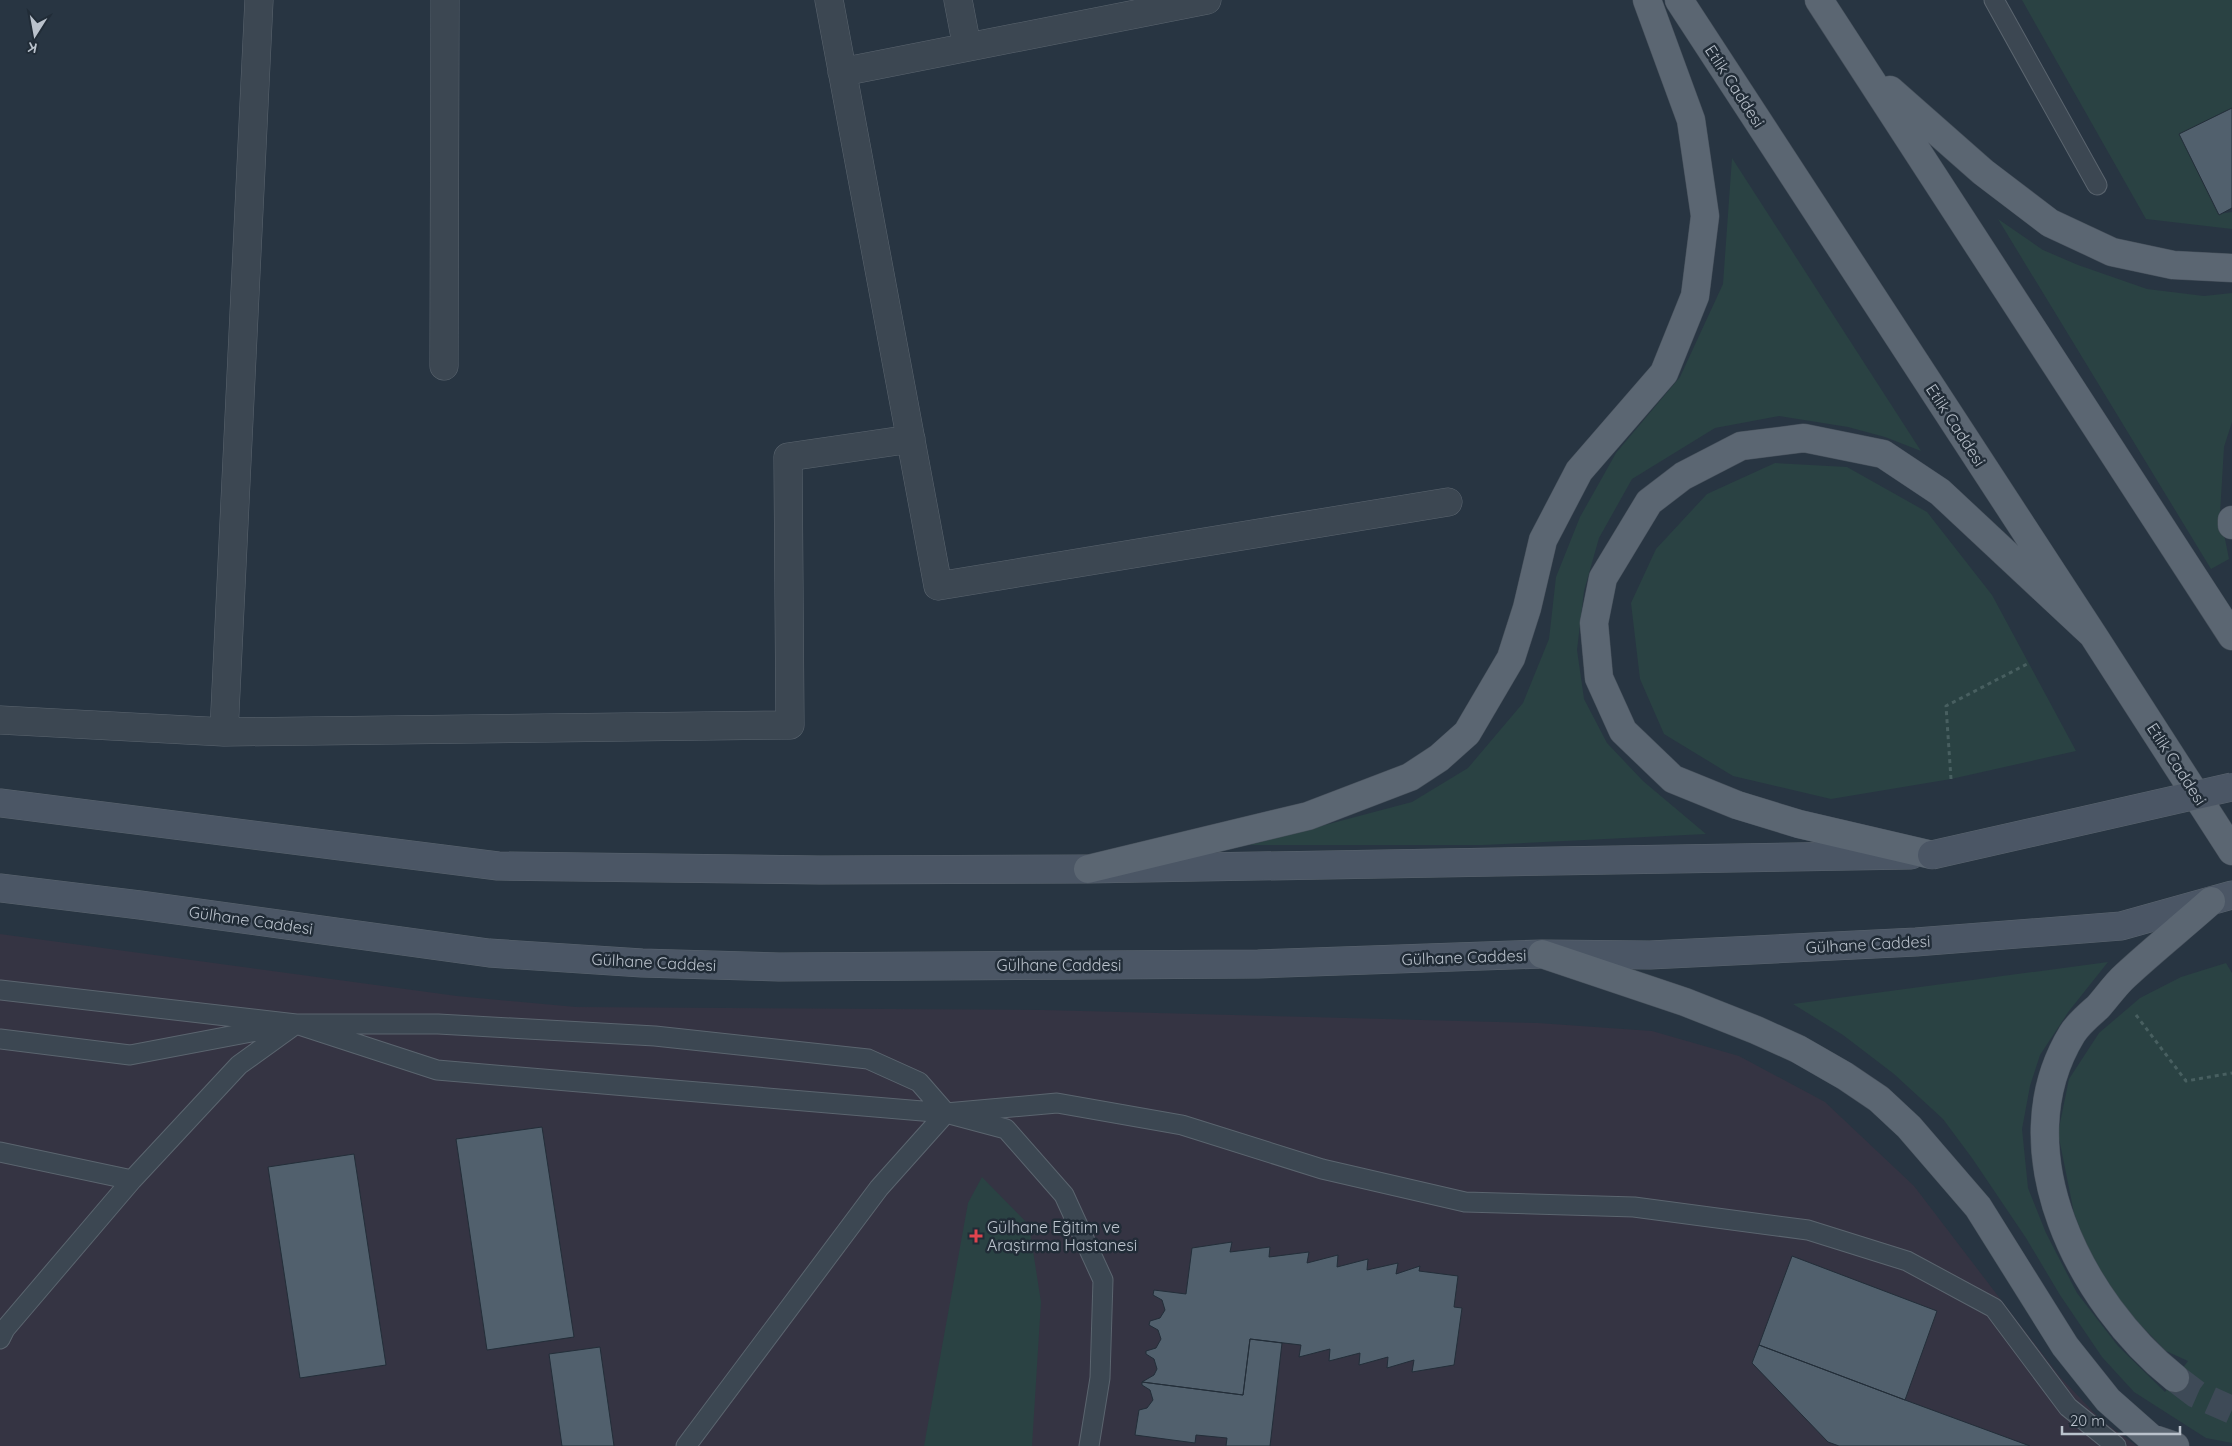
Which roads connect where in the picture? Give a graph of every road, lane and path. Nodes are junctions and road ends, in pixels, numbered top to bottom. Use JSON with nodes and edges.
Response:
{"nodes":[{"id":1,"x":259,"y":0,"type":"edge"},
{"id":2,"x":445,"y":0,"type":"edge"},
{"id":3,"x":828,"y":0,"type":"edge"},
{"id":4,"x":958,"y":0,"type":"edge"},
{"id":5,"x":1207,"y":0,"type":"edge"},
{"id":6,"x":1647,"y":0,"type":"edge"},
{"id":7,"x":1678,"y":0,"type":"edge"},
{"id":8,"x":1819,"y":0,"type":"edge"},
{"id":9,"x":1994,"y":0,"type":"edge"},
{"id":10,"x":967,"y":47,"type":"junction"},
{"id":11,"x":1864,"y":68,"type":"junction"},
{"id":12,"x":842,"y":72,"type":"junction"},
{"id":13,"x":2097,"y":185,"type":"dead end"},
{"id":14,"x":2232,"y":268,"type":"edge"},
{"id":15,"x":444,"y":366,"type":"dead end"},
{"id":16,"x":911,"y":439,"type":"junction"},
{"id":17,"x":1448,"y":502,"type":"dead end"},
{"id":18,"x":2232,"y":520,"type":"edge"},
{"id":19,"x":2232,"y":525,"type":"edge"},
{"id":20,"x":2093,"y":634,"type":"junction"},
{"id":21,"x":2232,"y":636,"type":"edge"},
{"id":22,"x":2028,"y":662,"type":"dead end"},
{"id":23,"x":0,"y":720,"type":"edge"},
{"id":24,"x":224,"y":732,"type":"junction"},
{"id":25,"x":1951,"y":779,"type":"dead end"},
{"id":26,"x":2232,"y":786,"type":"edge"},
{"id":27,"x":0,"y":803,"type":"edge"},
{"id":28,"x":2232,"y":851,"type":"edge"},
{"id":29,"x":1932,"y":855,"type":"junction"},
{"id":30,"x":1088,"y":868,"type":"junction"},
{"id":31,"x":0,"y":888,"type":"edge"},
{"id":32,"x":2222,"y":898,"type":"edge"},
{"id":33,"x":1542,"y":954,"type":"junction"},
{"id":34,"x":0,"y":990,"type":"edge"},
{"id":35,"x":2135,"y":1014,"type":"dead end"},
{"id":36,"x":296,"y":1024,"type":"junction"},
{"id":37,"x":0,"y":1039,"type":"edge"},
{"id":38,"x":2232,"y":1073,"type":"edge"},
{"id":39,"x":946,"y":1113,"type":"junction"},
{"id":40,"x":0,"y":1152,"type":"edge"},
{"id":41,"x":132,"y":1180,"type":"junction"},
{"id":42,"x":0,"y":1339,"type":"edge"},
{"id":43,"x":2175,"y":1378,"type":"tunnel mouth"},
{"id":44,"x":686,"y":1446,"type":"edge"},
{"id":45,"x":1089,"y":1446,"type":"edge"},
{"id":46,"x":2116,"y":1446,"type":"edge"},
{"id":47,"x":2175,"y":1446,"type":"edge"}],
"edges":[{"from":1,"to":24,"type":"street"},
{"from":2,"to":15,"type":"street"},
{"from":3,"to":12,"type":"street"},
{"from":4,"to":10,"type":"street"},
{"from":5,"to":10,"type":"street"},
{"from":6,"to":30,"type":"main road"},
{"from":7,"to":20,"type":"main road","name":"Etlik Caddesi"},
{"from":8,"to":11,"type":"main road"},
{"from":9,"to":13,"type":"lane"},
{"from":10,"to":12,"type":"street"},
{"from":11,"to":14,"type":"main road"},
{"from":11,"to":21,"type":"main road"},
{"from":12,"to":16,"type":"street"},
{"from":16,"to":17,"type":"street"},
{"from":16,"to":24,"type":"street"},
{"from":18,"to":19,"type":"main road"},
{"from":20,"to":28,"type":"main road","name":"Etlik Caddesi"},
{"from":20,"to":29,"type":"main road"},
{"from":22,"to":25,"type":"path"},
{"from":23,"to":24,"type":"street"},
{"from":26,"to":29,"type":"main road","bridge":true},
{"from":27,"to":30,"type":"main road"},
{"from":29,"to":30,"type":"main road"},
{"from":31,"to":33,"type":"main road","name":"Gülhane Caddesi"},
{"from":32,"to":33,"type":"main road","name":"Gülhane Caddesi"},
{"from":32,"to":43,"type":"main road"},
{"from":33,"to":47,"type":"main road"},
{"from":34,"to":36,"type":"lane"},
{"from":35,"to":38,"type":"path"},
{"from":36,"to":37,"type":"lane"},
{"from":36,"to":39,"type":"lane"},
{"from":36,"to":39,"type":"lane"},
{"from":36,"to":41,"type":"lane"},
{"from":39,"to":44,"type":"lane"},
{"from":39,"to":45,"type":"lane"},
{"from":39,"to":46,"type":"lane"},
{"from":40,"to":41,"type":"lane"},
{"from":41,"to":42,"type":"lane"}]}
